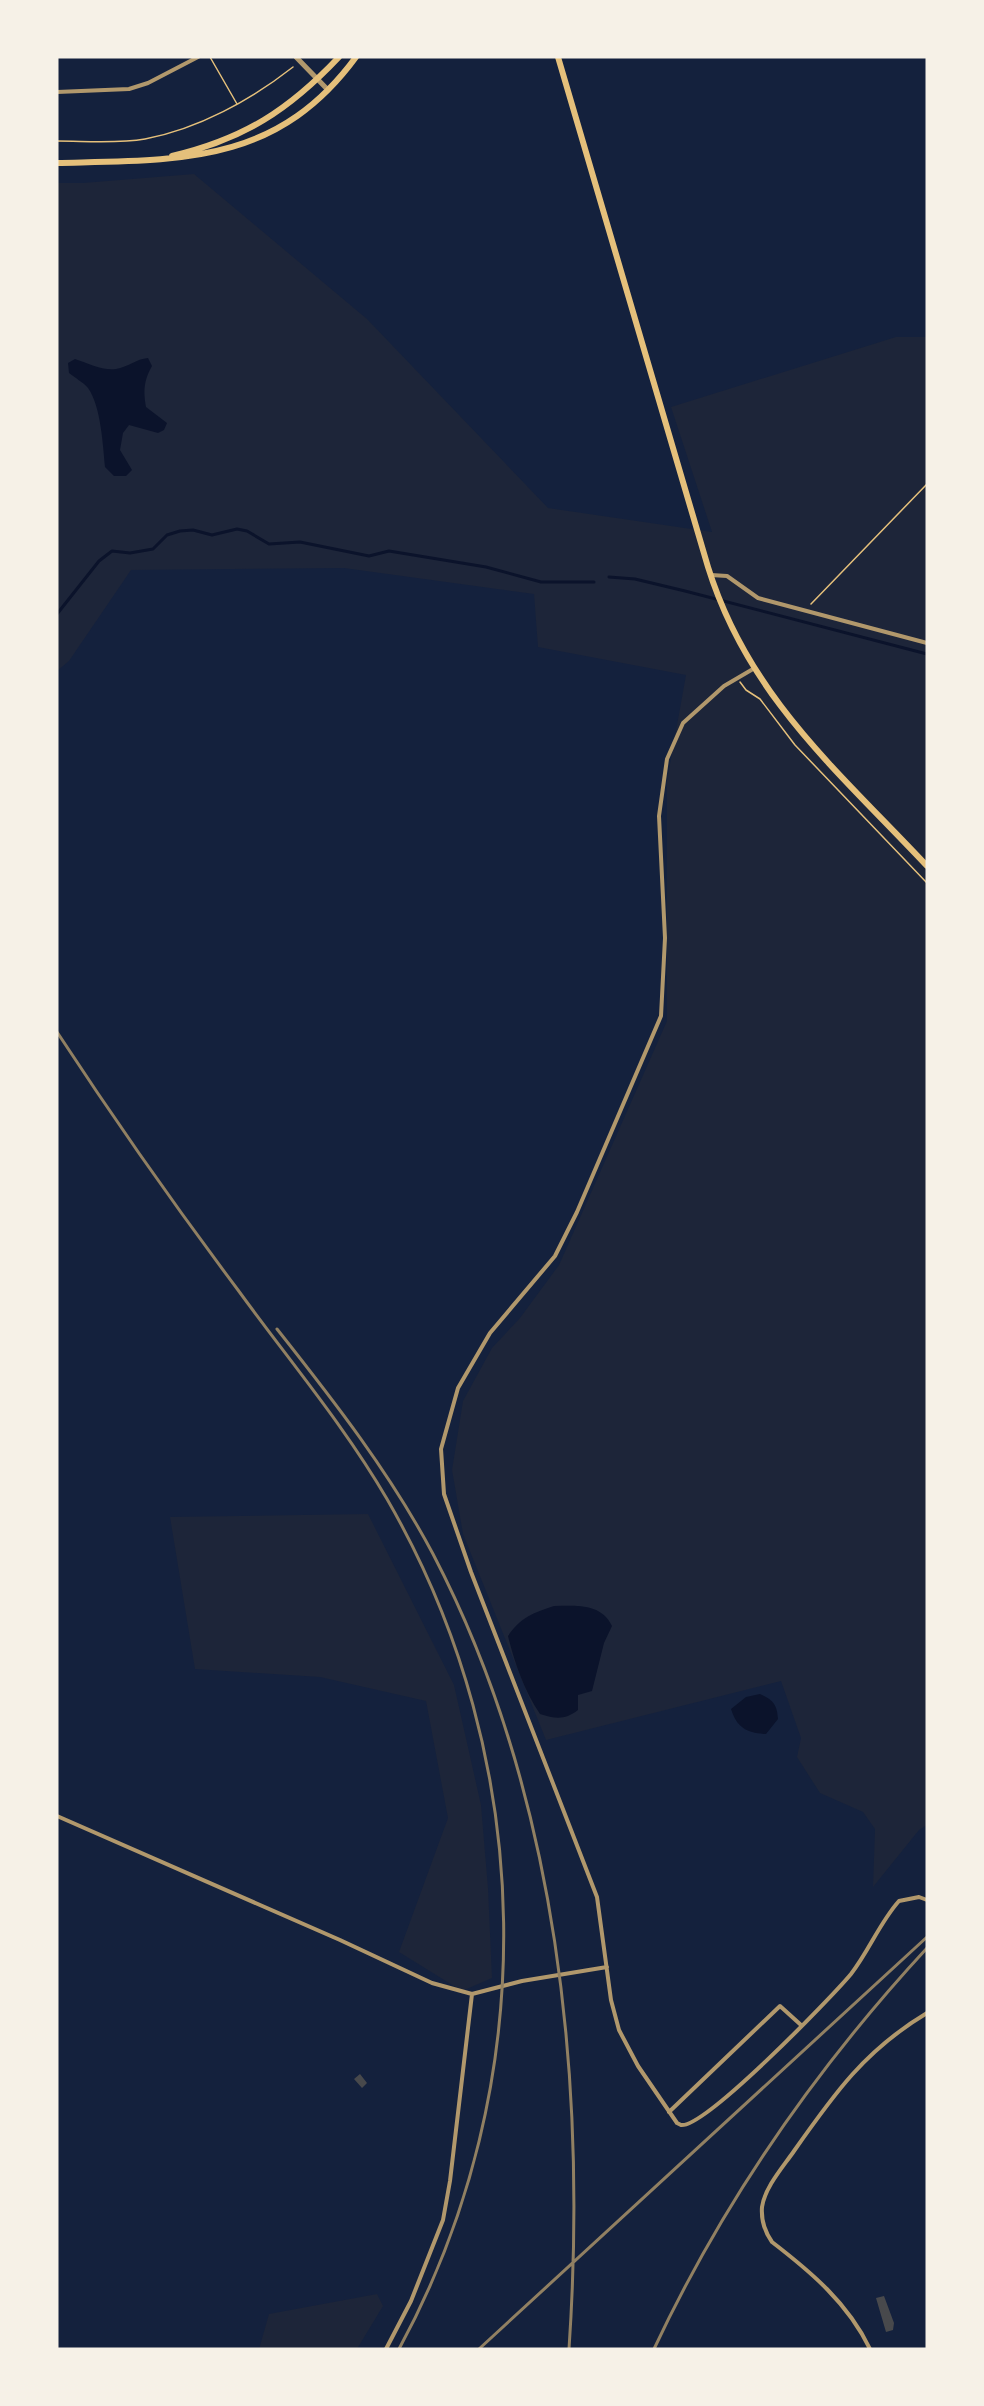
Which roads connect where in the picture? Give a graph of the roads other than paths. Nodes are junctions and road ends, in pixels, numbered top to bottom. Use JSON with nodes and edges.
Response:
{"nodes":[{"id":1,"x":198,"y":57,"type":"edge"},
{"id":2,"x":339,"y":57,"type":"edge"},
{"id":3,"x":356,"y":57,"type":"edge"},
{"id":4,"x":558,"y":57,"type":"edge"},
{"id":5,"x":298,"y":59,"type":"edge"},
{"id":6,"x":318,"y":80,"type":"junction"},
{"id":7,"x":328,"y":90,"type":"junction"},
{"id":8,"x":57,"y":92,"type":"edge"},
{"id":9,"x":151,"y":160,"type":"junction"},
{"id":10,"x":57,"y":163,"type":"edge"},
{"id":11,"x":712,"y":579,"type":"junction"},
{"id":12,"x":927,"y":643,"type":"edge"},
{"id":13,"x":753,"y":669,"type":"junction"},
{"id":14,"x":927,"y":866,"type":"edge"},
{"id":15,"x":57,"y":1816,"type":"edge"},
{"id":16,"x":927,"y":1900,"type":"edge"},
{"id":17,"x":607,"y":1966,"type":"junction"},
{"id":18,"x":472,"y":1994,"type":"junction"},
{"id":19,"x":927,"y":2013,"type":"edge"},
{"id":20,"x":801,"y":2025,"type":"junction"},
{"id":21,"x":669,"y":2112,"type":"junction"},
{"id":22,"x":386,"y":2349,"type":"edge"},
{"id":23,"x":870,"y":2349,"type":"edge"}],
"edges":[{"from":1,"to":8,"type":"street"},
{"from":2,"to":6,"type":"main road"},
{"from":3,"to":7,"type":"main road"},
{"from":4,"to":11,"type":"main road"},
{"from":5,"to":6,"type":"street"},
{"from":6,"to":7,"type":"street"},
{"from":6,"to":9,"type":"main road"},
{"from":7,"to":9,"type":"main road"},
{"from":9,"to":10,"type":"main road"},
{"from":11,"to":12,"type":"street"},
{"from":11,"to":13,"type":"main road"},
{"from":13,"to":14,"type":"main road"},
{"from":13,"to":17,"type":"street"},
{"from":15,"to":18,"type":"street"},
{"from":16,"to":20,"type":"street"},
{"from":17,"to":18,"type":"street"},
{"from":17,"to":21,"type":"street"},
{"from":18,"to":22,"type":"street"},
{"from":19,"to":23,"type":"street"},
{"from":20,"to":21,"type":"street"},
{"from":20,"to":21,"type":"street"}]}
